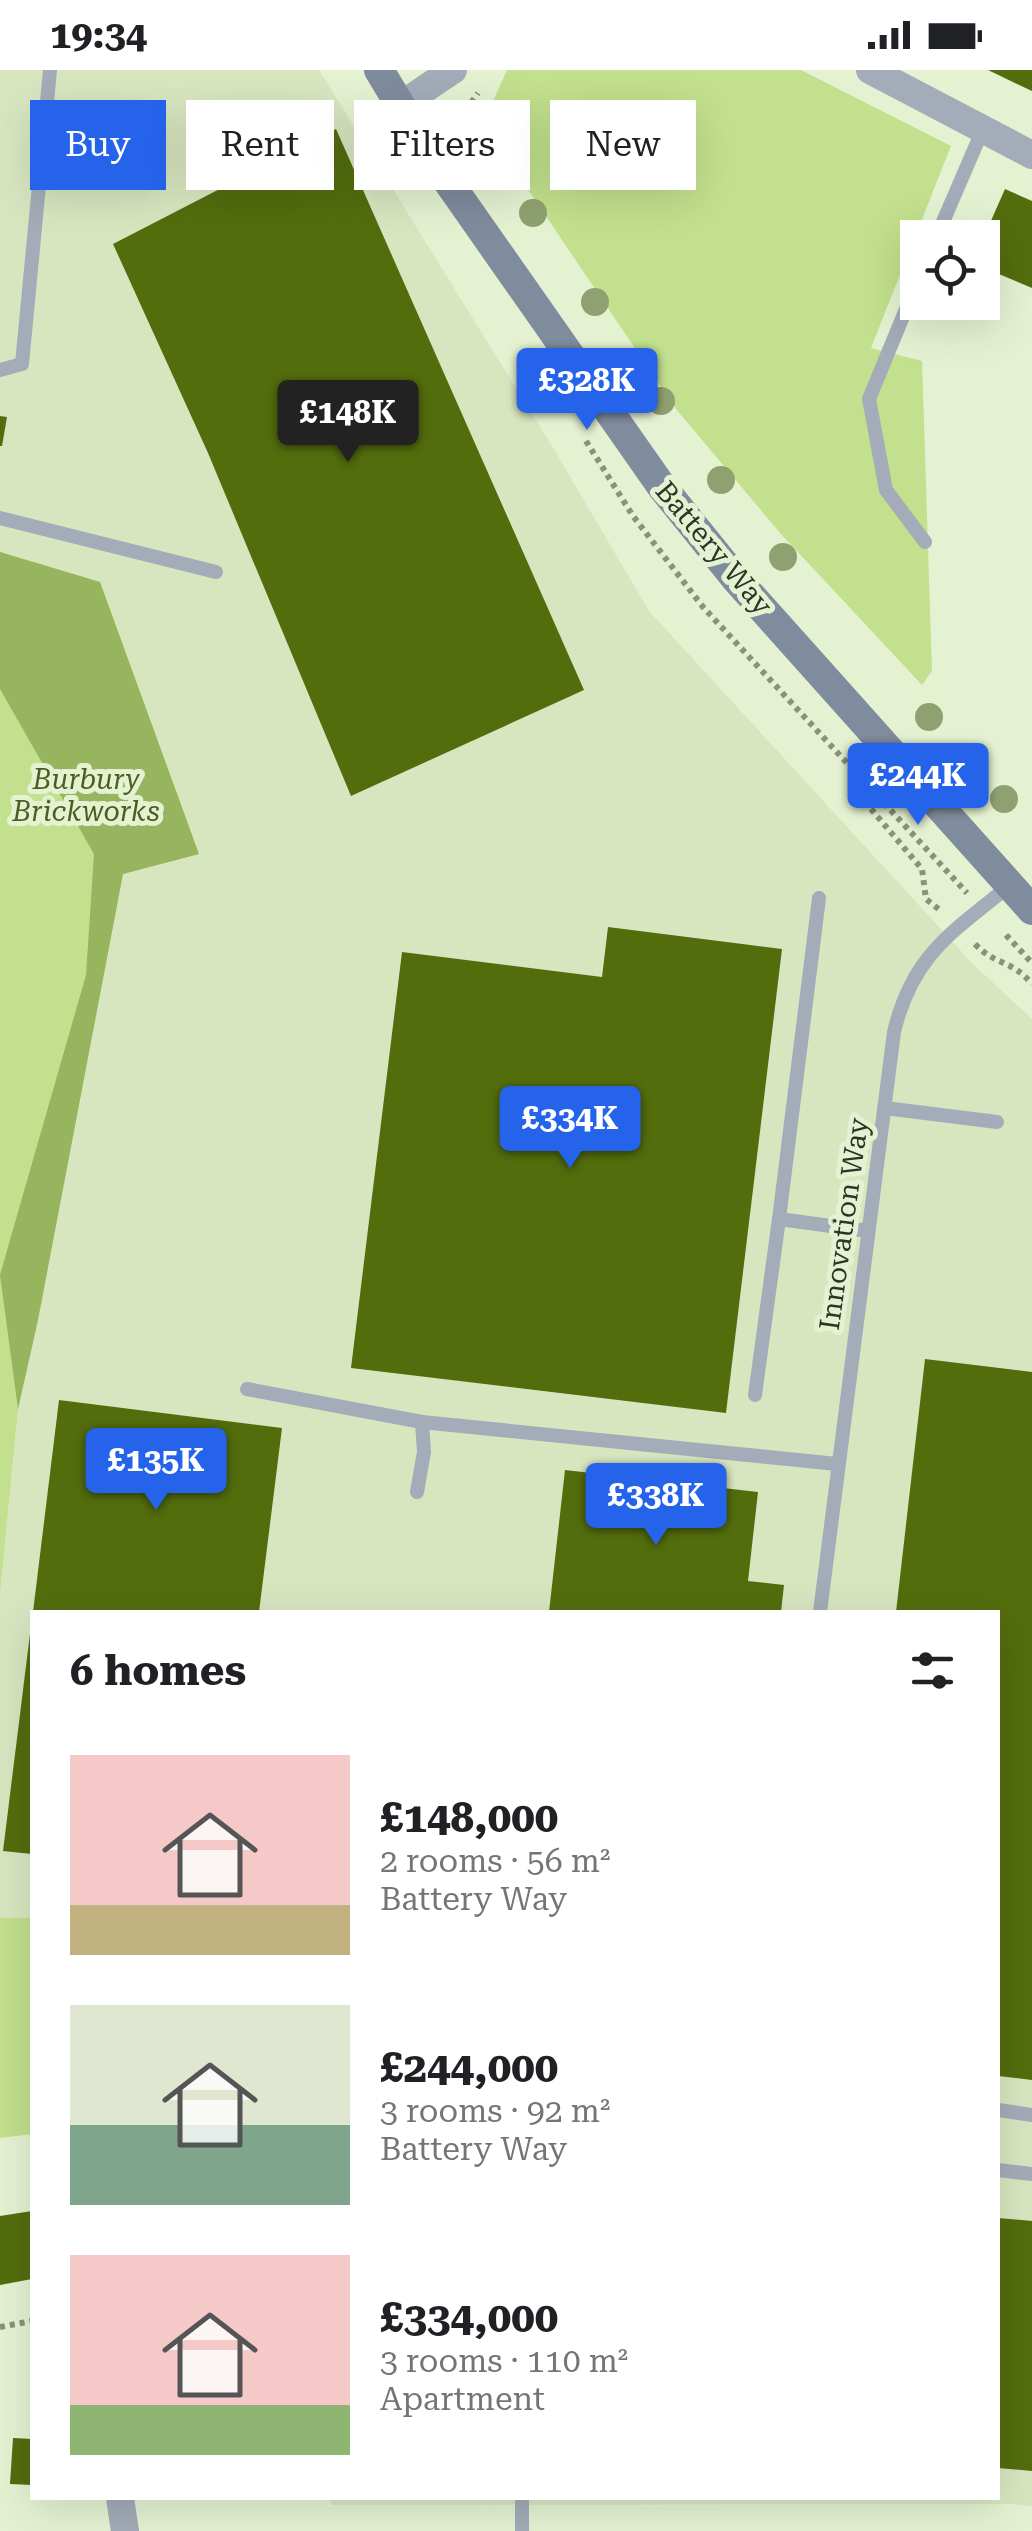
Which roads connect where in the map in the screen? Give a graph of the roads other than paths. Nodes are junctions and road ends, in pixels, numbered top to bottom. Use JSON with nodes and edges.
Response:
{"nodes":[{"id":1,"x":50,"y":70,"type":"edge"},
{"id":2,"x":379,"y":70,"type":"edge"},
{"id":3,"x":453,"y":70,"type":"edge"},
{"id":4,"x":870,"y":70,"type":"edge"},
{"id":5,"x":398,"y":100,"type":"edge"},
{"id":6,"x":408,"y":100,"type":"edge"},
{"id":7,"x":983,"y":129,"type":"junction"},
{"id":8,"x":1032,"y":155,"type":"edge"},
{"id":9,"x":454,"y":190,"type":"edge"},
{"id":10,"x":944,"y":220,"type":"edge"},
{"id":11,"x":902,"y":320,"type":"edge"},
{"id":12,"x":0,"y":370,"type":"edge"},
{"id":13,"x":0,"y":518,"type":"edge"},
{"id":14,"x":924,"y":542,"type":"dead end"},
{"id":15,"x":216,"y":572,"type":"dead end"},
{"id":16,"x":1009,"y":886,"type":"junction"},
{"id":17,"x":819,"y":898,"type":"dead end"},
{"id":18,"x":1032,"y":910,"type":"edge"},
{"id":19,"x":884,"y":1108,"type":"junction"},
{"id":20,"x":998,"y":1122,"type":"dead end"},
{"id":21,"x":779,"y":1219,"type":"junction"},
{"id":22,"x":868,"y":1231,"type":"junction"},
{"id":23,"x":246,"y":1389,"type":"dead end"},
{"id":24,"x":755,"y":1395,"type":"dead end"},
{"id":25,"x":422,"y":1422,"type":"junction"},
{"id":26,"x":837,"y":1464,"type":"junction"},
{"id":27,"x":416,"y":1492,"type":"dead end"},
{"id":28,"x":820,"y":1610,"type":"edge"},
{"id":29,"x":1000,"y":2110,"type":"edge"},
{"id":30,"x":1032,"y":2115,"type":"edge"},
{"id":31,"x":1000,"y":2170,"type":"edge"},
{"id":32,"x":1032,"y":2174,"type":"edge"},
{"id":33,"x":120,"y":2500,"type":"edge"},
{"id":34,"x":522,"y":2500,"type":"edge"},
{"id":35,"x":126,"y":2531,"type":"edge"},
{"id":36,"x":522,"y":2531,"type":"edge"}],
"edges":[{"from":1,"to":12,"type":"lane"},
{"from":2,"to":5,"type":"street","name":"Battery Way"},
{"from":3,"to":6,"type":"street"},
{"from":4,"to":7,"type":"street"},
{"from":7,"to":8,"type":"street"},
{"from":7,"to":10,"type":"lane"},
{"from":9,"to":16,"type":"street","name":"Battery Way"},
{"from":11,"to":14,"type":"lane"},
{"from":13,"to":15,"type":"lane"},
{"from":16,"to":18,"type":"street","name":"Battery Way"},
{"from":16,"to":19,"type":"lane","name":"Innovation Way"},
{"from":17,"to":21,"type":"lane"},
{"from":19,"to":20,"type":"lane"},
{"from":19,"to":22,"type":"lane","name":"Innovation Way"},
{"from":21,"to":22,"type":"lane"},
{"from":21,"to":24,"type":"lane"},
{"from":22,"to":26,"type":"lane","name":"Innovation Way"},
{"from":23,"to":25,"type":"lane"},
{"from":25,"to":26,"type":"lane"},
{"from":25,"to":27,"type":"lane"},
{"from":26,"to":28,"type":"lane","name":"Innovation Way"},
{"from":29,"to":30,"type":"lane"},
{"from":31,"to":32,"type":"lane"},
{"from":33,"to":35,"type":"street"},
{"from":34,"to":36,"type":"lane"}]}
